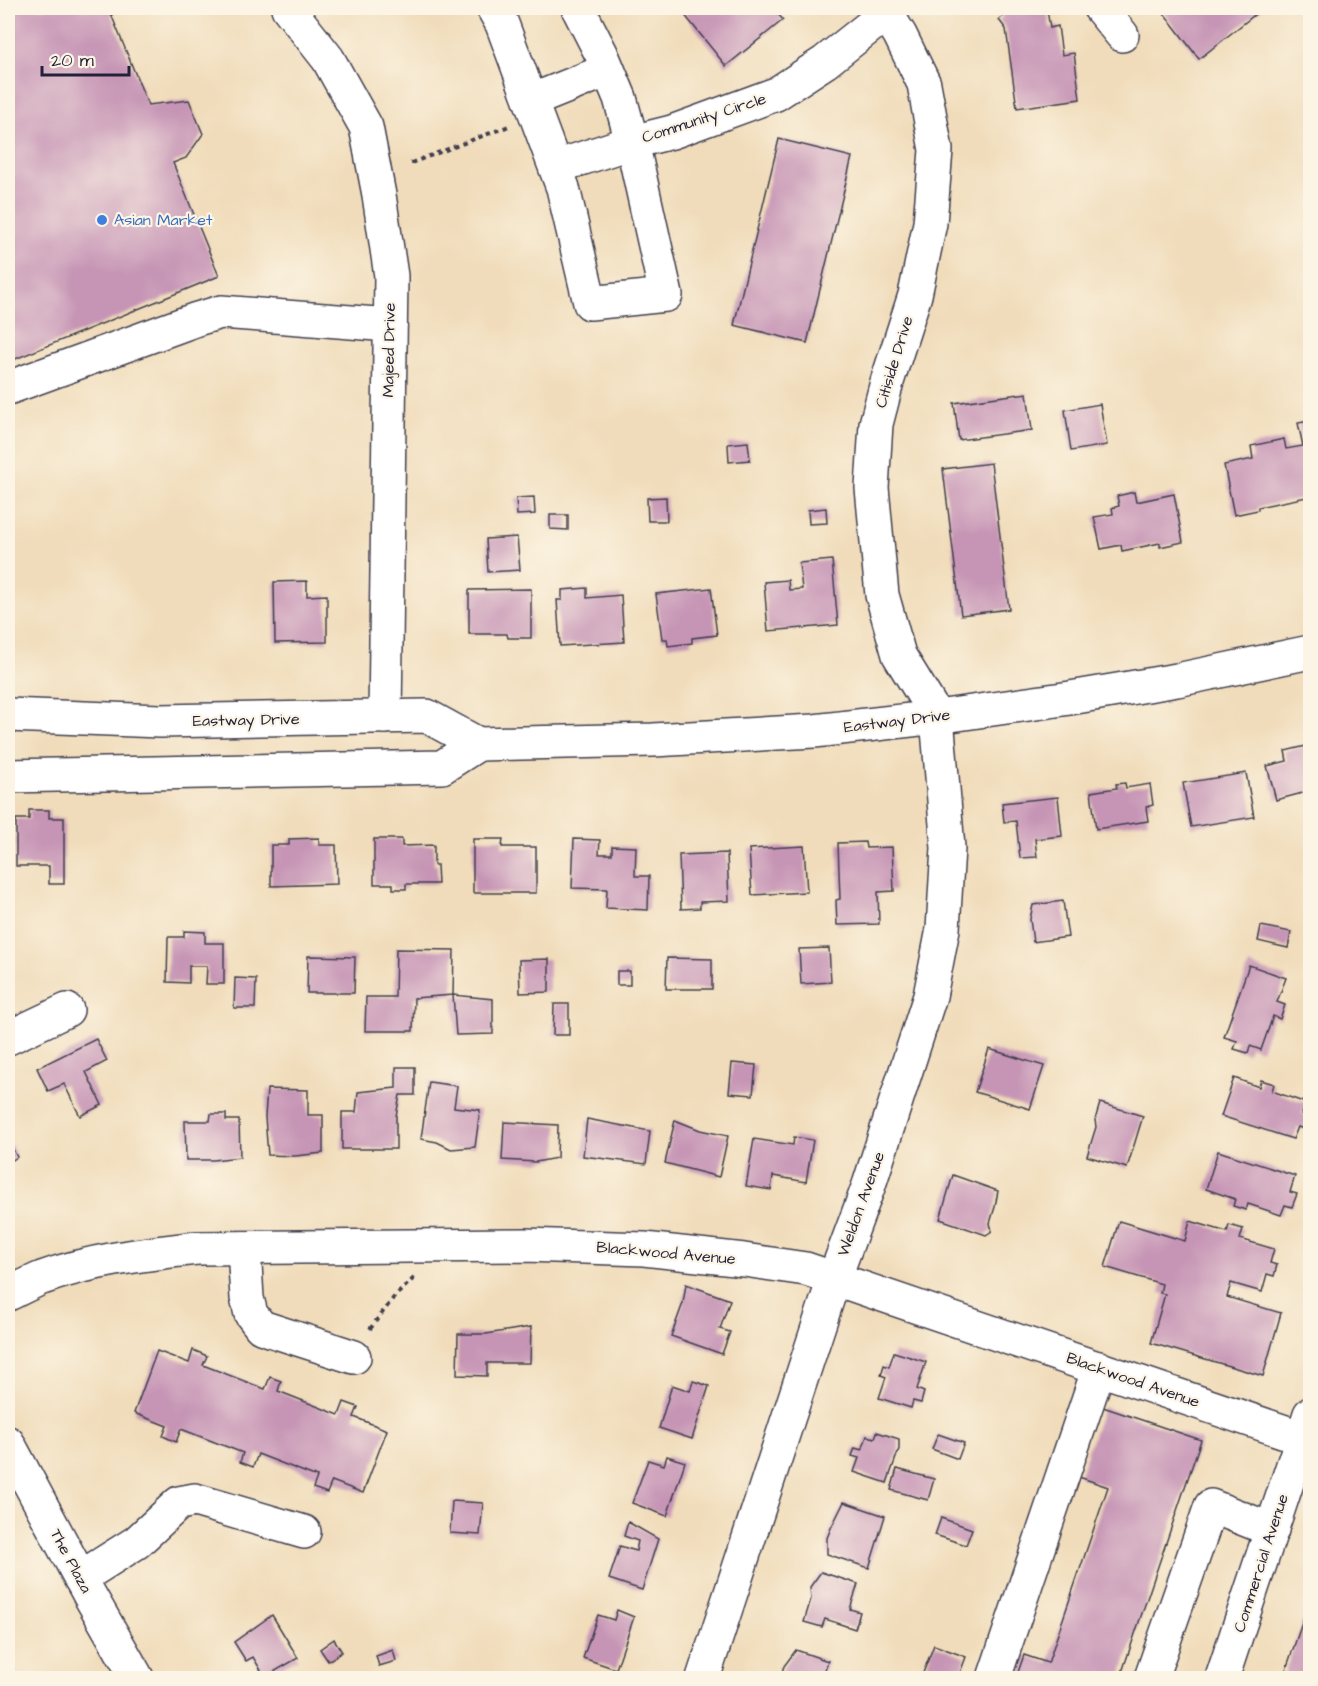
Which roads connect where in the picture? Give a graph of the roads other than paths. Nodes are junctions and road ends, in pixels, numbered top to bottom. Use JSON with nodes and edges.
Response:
{"nodes":[{"id":1,"x":288,"y":8,"type":"edge"},
{"id":2,"x":493,"y":8,"type":"edge"},
{"id":3,"x":578,"y":8,"type":"edge"},
{"id":4,"x":1100,"y":8,"type":"edge"},
{"id":5,"x":887,"y":9,"type":"edge"},
{"id":6,"x":1122,"y":34,"type":"dead end"},
{"id":7,"x":608,"y":70,"type":"junction"},
{"id":8,"x":524,"y":112,"type":"junction"},
{"id":9,"x":632,"y":142,"type":"junction"},
{"id":10,"x":556,"y":167,"type":"junction"},
{"id":11,"x":390,"y":325,"type":"junction"},
{"id":12,"x":8,"y":388,"type":"edge"},
{"id":13,"x":1311,"y":652,"type":"edge"},
{"id":14,"x":8,"y":715,"type":"edge"},
{"id":15,"x":384,"y":717,"type":"junction"},
{"id":16,"x":937,"y":717,"type":"junction"},
{"id":17,"x":478,"y":744,"type":"junction"},
{"id":18,"x":8,"y":776,"type":"edge"},
{"id":19,"x":67,"y":1010,"type":"dead end"},
{"id":20,"x":8,"y":1038,"type":"edge"},
{"id":21,"x":244,"y":1248,"type":"junction"},
{"id":22,"x":834,"y":1279,"type":"junction"},
{"id":23,"x":8,"y":1294,"type":"edge"},
{"id":24,"x":354,"y":1357,"type":"dead end"},
{"id":25,"x":1099,"y":1368,"type":"junction"},
{"id":26,"x":1307,"y":1426,"type":"edge"},
{"id":27,"x":8,"y":1443,"type":"edge"},
{"id":28,"x":1272,"y":1530,"type":"junction"},
{"id":29,"x":304,"y":1532,"type":"dead end"},
{"id":30,"x":80,"y":1578,"type":"junction"},
{"id":31,"x":137,"y":1678,"type":"edge"},
{"id":32,"x":703,"y":1678,"type":"edge"},
{"id":33,"x":994,"y":1678,"type":"edge"},
{"id":34,"x":1151,"y":1678,"type":"edge"},
{"id":35,"x":1222,"y":1678,"type":"edge"}],
"edges":[{"from":1,"to":11,"type":"street","name":"Majeed Drive"},
{"from":2,"to":8,"type":"street"},
{"from":3,"to":7,"type":"street","name":"Community Circle"},
{"from":4,"to":6,"type":"street"},
{"from":5,"to":9,"type":"street","name":"Community Circle"},
{"from":5,"to":16,"type":"street","name":"Citiside Drive"},
{"from":7,"to":8,"type":"street"},
{"from":7,"to":9,"type":"street","name":"Community Circle"},
{"from":8,"to":10,"type":"street"},
{"from":9,"to":10,"type":"street"},
{"from":9,"to":10,"type":"street"},
{"from":11,"to":12,"type":"street"},
{"from":11,"to":15,"type":"street","name":"Majeed Drive"},
{"from":13,"to":16,"type":"street","name":"Eastway Drive"},
{"from":14,"to":15,"type":"street","name":"Eastway Drive"},
{"from":15,"to":17,"type":"street","name":"Eastway Drive"},
{"from":16,"to":17,"type":"street","name":"Eastway Drive"},
{"from":16,"to":22,"type":"street","name":"Weldon Avenue"},
{"from":17,"to":18,"type":"street"},
{"from":19,"to":20,"type":"street"},
{"from":21,"to":22,"type":"street","name":"Blackwood Avenue"},
{"from":21,"to":23,"type":"street","name":"Blackwood Avenue"},
{"from":21,"to":24,"type":"street"},
{"from":22,"to":25,"type":"street","name":"Blackwood Avenue"},
{"from":22,"to":32,"type":"street","name":"Weldon Avenue"},
{"from":25,"to":26,"type":"street","name":"Blackwood Avenue"},
{"from":25,"to":33,"type":"street"},
{"from":26,"to":28,"type":"street","name":"Commercial Avenue"},
{"from":27,"to":30,"type":"street","name":"The Plaza"},
{"from":28,"to":34,"type":"street"},
{"from":28,"to":35,"type":"street","name":"Commercial Avenue"},
{"from":29,"to":30,"type":"street"},
{"from":30,"to":31,"type":"street","name":"The Plaza"}]}
